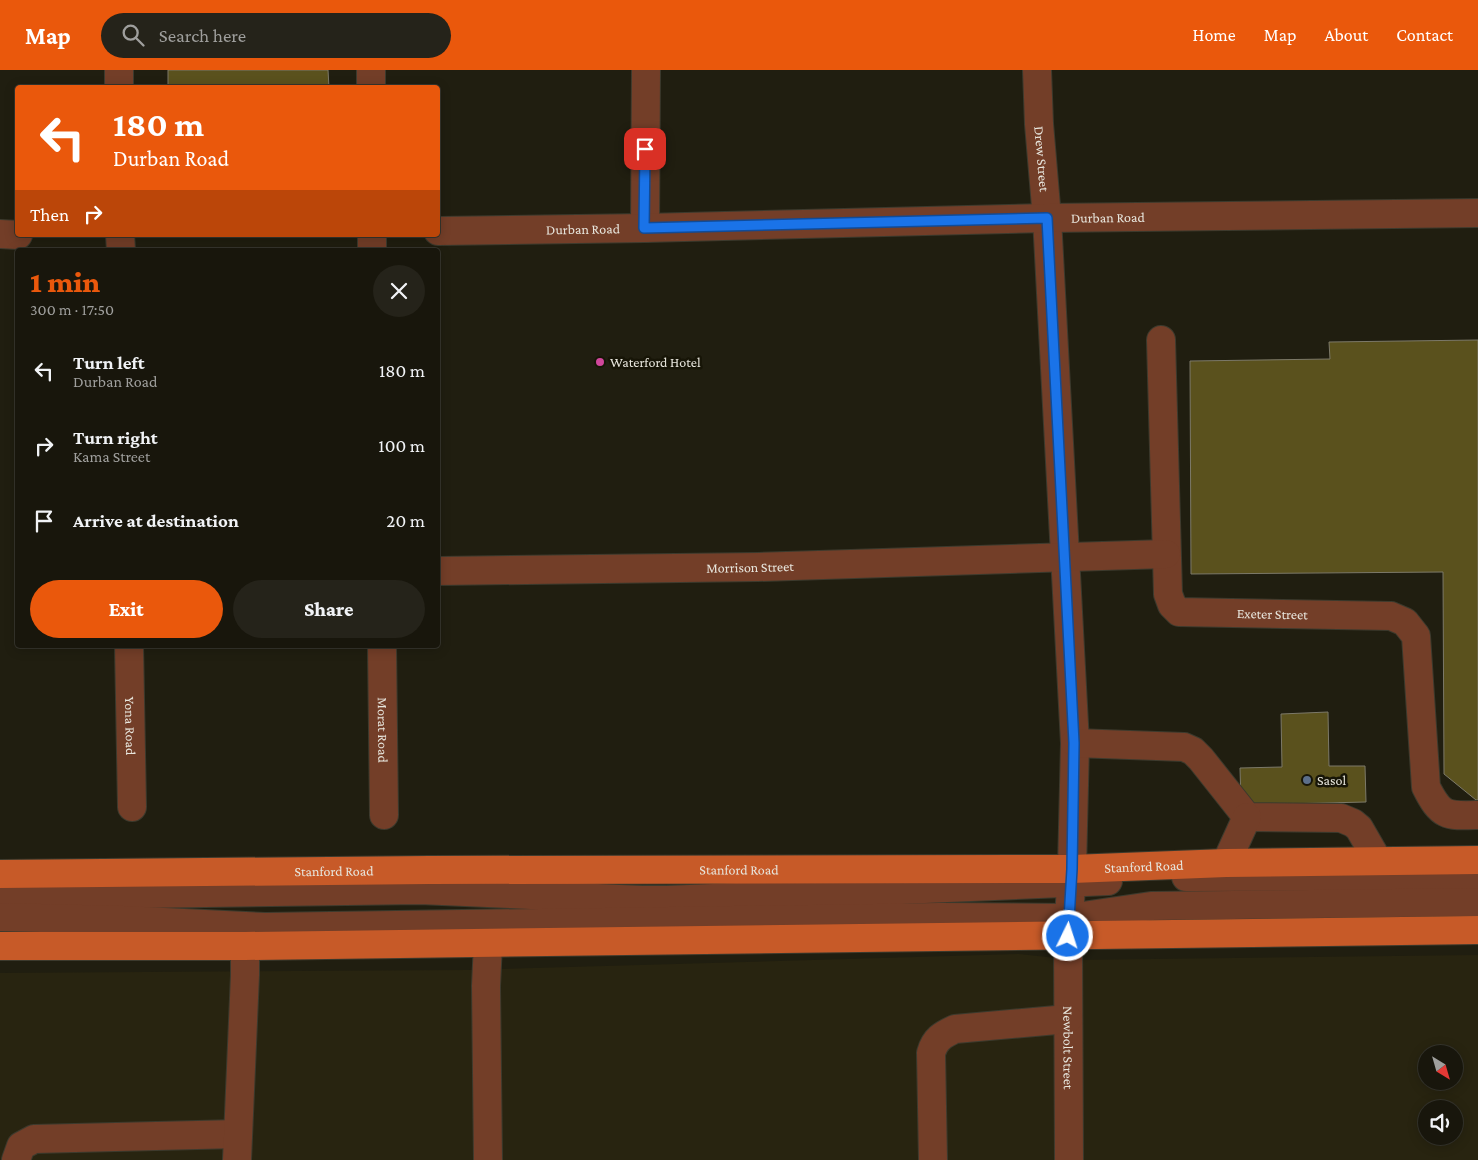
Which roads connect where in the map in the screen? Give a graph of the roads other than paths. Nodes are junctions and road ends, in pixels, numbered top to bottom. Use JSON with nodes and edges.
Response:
{"nodes":[{"id":1,"x":119,"y":70,"type":"edge"},
{"id":2,"x":371,"y":70,"type":"edge"},
{"id":3,"x":646,"y":70,"type":"edge"},
{"id":4,"x":1037,"y":70,"type":"edge"},
{"id":5,"x":119,"y":85,"type":"edge"},
{"id":6,"x":371,"y":85,"type":"edge"},
{"id":7,"x":1478,"y":213,"type":"edge"},
{"id":8,"x":1047,"y":218,"type":"junction"},
{"id":9,"x":644,"y":228,"type":"junction"},
{"id":10,"x":440,"y":231,"type":"edge"},
{"id":11,"x":0,"y":234,"type":"edge"},
{"id":12,"x":15,"y":234,"type":"edge"},
{"id":13,"x":1162,"y":340,"type":"dead end"},
{"id":14,"x":1166,"y":554,"type":"junction"},
{"id":15,"x":1064,"y":557,"type":"junction"},
{"id":16,"x":440,"y":571,"type":"edge"},
{"id":17,"x":129,"y":648,"type":"edge"},
{"id":18,"x":382,"y":648,"type":"edge"},
{"id":19,"x":1074,"y":743,"type":"junction"},
{"id":20,"x":132,"y":807,"type":"dead end"},
{"id":21,"x":384,"y":815,"type":"dead end"},
{"id":22,"x":1478,"y":815,"type":"edge"},
{"id":23,"x":1248,"y":818,"type":"junction"},
{"id":24,"x":1478,"y":860,"type":"edge"},
{"id":25,"x":1378,"y":861,"type":"junction"},
{"id":26,"x":1226,"y":863,"type":"junction"},
{"id":27,"x":0,"y":874,"type":"edge"},
{"id":28,"x":1071,"y":876,"type":"junction"},
{"id":29,"x":1478,"y":876,"type":"edge"},
{"id":30,"x":0,"y":896,"type":"edge"},
{"id":31,"x":1478,"y":902,"type":"edge"},
{"id":32,"x":0,"y":917,"type":"edge"},
{"id":33,"x":1069,"y":927,"type":"junction"},
{"id":34,"x":1478,"y":930,"type":"edge"},
{"id":35,"x":488,"y":943,"type":"junction"},
{"id":36,"x":0,"y":946,"type":"edge"},
{"id":37,"x":245,"y":946,"type":"junction"},
{"id":38,"x":1068,"y":1019,"type":"junction"},
{"id":39,"x":237,"y":1147,"type":"edge"},
{"id":40,"x":16,"y":1160,"type":"edge"},
{"id":41,"x":488,"y":1160,"type":"edge"},
{"id":42,"x":933,"y":1160,"type":"edge"},
{"id":43,"x":1069,"y":1160,"type":"edge"}],
"edges":[{"from":1,"to":5,"type":"street"},
{"from":2,"to":6,"type":"street"},
{"from":3,"to":9,"type":"street"},
{"from":4,"to":8,"type":"street","name":"Drew Street"},
{"from":7,"to":8,"type":"street","name":"Durban Road"},
{"from":8,"to":9,"type":"street","name":"Durban Road"},
{"from":8,"to":15,"type":"street","name":"Drew Street"},
{"from":9,"to":10,"type":"street","name":"Durban Road"},
{"from":11,"to":12,"type":"street"},
{"from":13,"to":14,"type":"street","name":"Exeter Street"},
{"from":14,"to":15,"type":"street","name":"Morrison Street"},
{"from":14,"to":22,"type":"street","name":"Exeter Street"},
{"from":15,"to":16,"type":"street","name":"Morrison Street"},
{"from":15,"to":19,"type":"street","name":"Drew Street"},
{"from":17,"to":20,"type":"street","name":"Yona Road"},
{"from":18,"to":21,"type":"street","name":"Morat Road"},
{"from":19,"to":23,"type":"street"},
{"from":19,"to":28,"type":"street","name":"Drew Street"},
{"from":23,"to":25,"type":"street"},
{"from":23,"to":26,"type":"street"},
{"from":24,"to":25,"type":"main road","name":"Stanford Road"},
{"from":25,"to":26,"type":"main road","name":"Stanford Road"},
{"from":26,"to":28,"type":"main road","name":"Stanford Road"},
{"from":27,"to":28,"type":"main road","name":"Stanford Road"},
{"from":28,"to":29,"type":"street"},
{"from":28,"to":30,"type":"street"},
{"from":28,"to":33,"type":"street","name":"Drew Street"},
{"from":31,"to":33,"type":"street"},
{"from":32,"to":33,"type":"street"},
{"from":33,"to":34,"type":"main road"},
{"from":33,"to":35,"type":"main road"},
{"from":33,"to":38,"type":"street","name":"Newbolt Street"},
{"from":35,"to":37,"type":"main road"},
{"from":35,"to":41,"type":"street"},
{"from":36,"to":37,"type":"main road"},
{"from":37,"to":39,"type":"street"},
{"from":38,"to":42,"type":"street"},
{"from":38,"to":43,"type":"street","name":"Newbolt Street"},
{"from":39,"to":40,"type":"street"}]}
